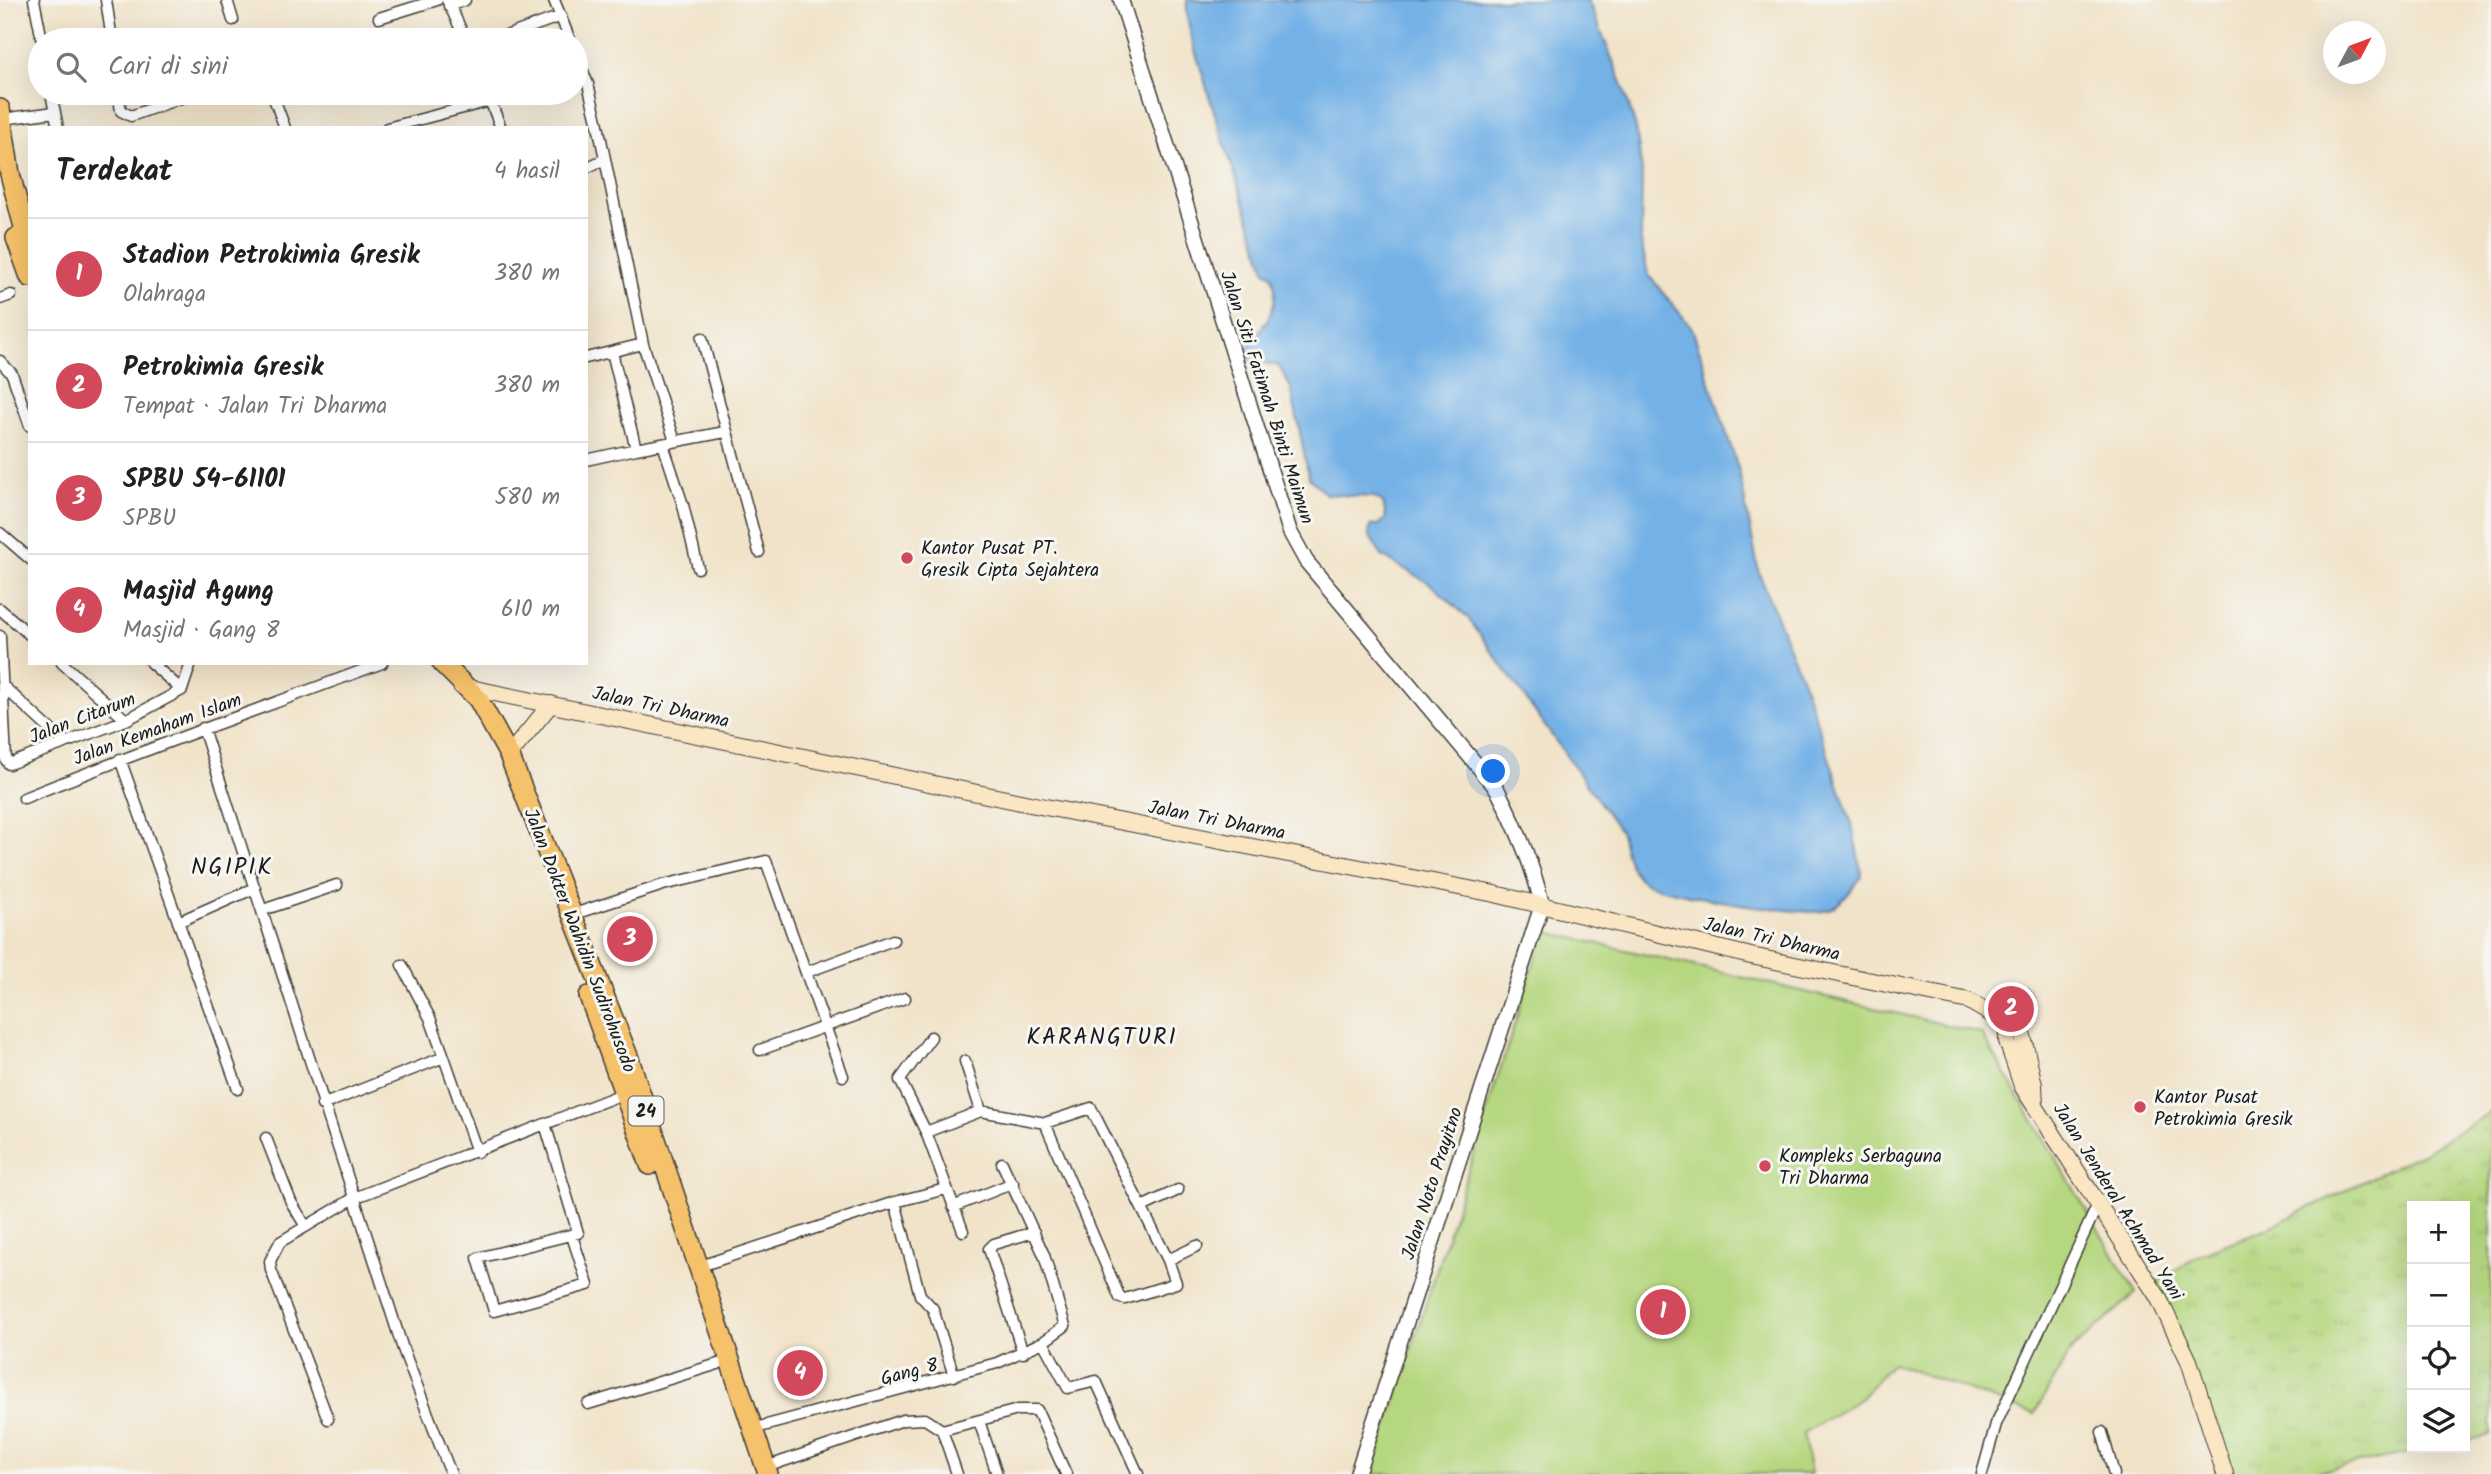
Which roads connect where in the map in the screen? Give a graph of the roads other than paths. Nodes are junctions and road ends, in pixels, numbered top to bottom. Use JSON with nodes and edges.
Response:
{"nodes":[{"id":1,"x":34,"y":0,"type":"edge"},
{"id":2,"x":106,"y":0,"type":"edge"},
{"id":3,"x":228,"y":0,"type":"edge"},
{"id":4,"x":437,"y":0,"type":"edge"},
{"id":5,"x":465,"y":0,"type":"edge"},
{"id":6,"x":554,"y":0,"type":"edge"},
{"id":7,"x":1121,"y":0,"type":"edge"},
{"id":8,"x":448,"y":3,"type":"edge"},
{"id":9,"x":561,"y":16,"type":"junction"},
{"id":10,"x":379,"y":18,"type":"dead end"},
{"id":11,"x":233,"y":20,"type":"dead end"},
{"id":12,"x":40,"y":28,"type":"edge"},
{"id":13,"x":110,"y":28,"type":"edge"},
{"id":14,"x":460,"y":28,"type":"edge"},
{"id":15,"x":528,"y":28,"type":"edge"},
{"id":16,"x":566,"y":28,"type":"edge"},
{"id":17,"x":588,"y":84,"type":"edge"},
{"id":18,"x":54,"y":105,"type":"edge"},
{"id":19,"x":120,"y":105,"type":"edge"},
{"id":20,"x":160,"y":105,"type":"edge"},
{"id":21,"x":276,"y":105,"type":"edge"},
{"id":22,"x":462,"y":105,"type":"edge"},
{"id":23,"x":491,"y":105,"type":"edge"},
{"id":24,"x":55,"y":112,"type":"junction"},
{"id":25,"x":1,"y":114,"type":"edge"},
{"id":26,"x":58,"y":126,"type":"edge"},
{"id":27,"x":284,"y":126,"type":"edge"},
{"id":28,"x":394,"y":126,"type":"edge"},
{"id":29,"x":500,"y":126,"type":"edge"},
{"id":30,"x":605,"y":159,"type":"junction"},
{"id":31,"x":588,"y":167,"type":"edge"},
{"id":32,"x":0,"y":175,"type":"edge"},
{"id":33,"x":28,"y":240,"type":"edge"},
{"id":34,"x":28,"y":271,"type":"edge"},
{"id":35,"x":702,"y":338,"type":"dead end"},
{"id":36,"x":643,"y":344,"type":"junction"},
{"id":37,"x":612,"y":352,"type":"junction"},
{"id":38,"x":588,"y":358,"type":"edge"},
{"id":39,"x":0,"y":361,"type":"edge"},
{"id":40,"x":28,"y":420,"type":"edge"},
{"id":41,"x":725,"y":432,"type":"junction"},
{"id":42,"x":675,"y":441,"type":"junction"},
{"id":43,"x":663,"y":444,"type":"junction"},
{"id":44,"x":636,"y":449,"type":"junction"},
{"id":45,"x":588,"y":460,"type":"edge"},
{"id":46,"x":0,"y":533,"type":"edge"},
{"id":47,"x":759,"y":552,"type":"dead end"},
{"id":48,"x":28,"y":557,"type":"edge"},
{"id":49,"x":698,"y":568,"type":"dead end"},
{"id":50,"x":0,"y":609,"type":"edge"},
{"id":51,"x":28,"y":633,"type":"edge"},
{"id":52,"x":0,"y":636,"type":"edge"},
{"id":53,"x":64,"y":665,"type":"edge"},
{"id":54,"x":153,"y":665,"type":"edge"},
{"id":55,"x":190,"y":665,"type":"edge"},
{"id":56,"x":376,"y":665,"type":"edge"},
{"id":57,"x":432,"y":665,"type":"edge"},
{"id":58,"x":444,"y":665,"type":"edge"},
{"id":59,"x":3,"y":686,"type":"junction"},
{"id":60,"x":461,"y":686,"type":"junction"},
{"id":61,"x":182,"y":690,"type":"junction"},
{"id":62,"x":551,"y":704,"type":"junction"},
{"id":63,"x":126,"y":720,"type":"junction"},
{"id":64,"x":203,"y":728,"type":"junction"},
{"id":65,"x":65,"y":743,"type":"junction"},
{"id":66,"x":504,"y":758,"type":"junction"},
{"id":67,"x":120,"y":759,"type":"junction"},
{"id":68,"x":24,"y":798,"type":"dead end"},
{"id":69,"x":337,"y":884,"type":"dead end"},
{"id":70,"x":256,"y":888,"type":"junction"},
{"id":71,"x":1542,"y":905,"type":"junction"},
{"id":72,"x":263,"y":910,"type":"junction"},
{"id":73,"x":571,"y":915,"type":"junction"},
{"id":74,"x":177,"y":922,"type":"junction"},
{"id":75,"x":893,"y":940,"type":"dead end"},
{"id":76,"x":402,"y":965,"type":"dead end"},
{"id":77,"x":807,"y":972,"type":"junction"},
{"id":78,"x":2004,"y":995,"type":"junction"},
{"id":79,"x":905,"y":998,"type":"dead end"},
{"id":80,"x":1969,"y":1001,"type":"junction"},
{"id":81,"x":2010,"y":1022,"type":"junction"},
{"id":82,"x":826,"y":1026,"type":"junction"},
{"id":83,"x":931,"y":1037,"type":"dead end"},
{"id":84,"x":760,"y":1049,"type":"dead end"},
{"id":85,"x":444,"y":1057,"type":"junction"},
{"id":86,"x":965,"y":1061,"type":"dead end"},
{"id":87,"x":843,"y":1076,"type":"dead end"},
{"id":88,"x":238,"y":1089,"type":"dead end"},
{"id":89,"x":625,"y":1093,"type":"junction"},
{"id":90,"x":322,"y":1105,"type":"junction"},
{"id":91,"x":981,"y":1111,"type":"junction"},
{"id":92,"x":1045,"y":1123,"type":"junction"},
{"id":93,"x":545,"y":1124,"type":"junction"},
{"id":94,"x":926,"y":1132,"type":"junction"},
{"id":95,"x":266,"y":1138,"type":"dead end"},
{"id":96,"x":477,"y":1152,"type":"junction"},
{"id":97,"x":1002,"y":1163,"type":"dead end"},
{"id":98,"x":1013,"y":1183,"type":"junction"},
{"id":99,"x":946,"y":1189,"type":"junction"},
{"id":100,"x":1178,"y":1191,"type":"dead end"},
{"id":101,"x":354,"y":1198,"type":"junction"},
{"id":102,"x":895,"y":1202,"type":"junction"},
{"id":103,"x":2098,"y":1204,"type":"junction"},
{"id":104,"x":953,"y":1207,"type":"junction"},
{"id":105,"x":1142,"y":1208,"type":"junction"},
{"id":106,"x":305,"y":1225,"type":"junction"},
{"id":107,"x":963,"y":1231,"type":"dead end"},
{"id":108,"x":1034,"y":1232,"type":"junction"},
{"id":109,"x":572,"y":1236,"type":"junction"},
{"id":110,"x":1197,"y":1247,"type":"dead end"},
{"id":111,"x":1168,"y":1260,"type":"junction"},
{"id":112,"x":697,"y":1267,"type":"junction"},
{"id":113,"x":1043,"y":1342,"type":"junction"},
{"id":114,"x":1023,"y":1353,"type":"junction"},
{"id":115,"x":718,"y":1364,"type":"junction"},
{"id":116,"x":954,"y":1376,"type":"junction"},
{"id":117,"x":589,"y":1404,"type":"dead end"},
{"id":118,"x":328,"y":1419,"type":"dead end"},
{"id":119,"x":979,"y":1421,"type":"junction"},
{"id":120,"x":752,"y":1429,"type":"junction"},
{"id":121,"x":942,"y":1430,"type":"junction"},
{"id":122,"x":2102,"y":1432,"type":"dead end"},
{"id":123,"x":761,"y":1471,"type":"edge"},
{"id":124,"x":451,"y":1474,"type":"edge"},
{"id":125,"x":957,"y":1474,"type":"edge"},
{"id":126,"x":997,"y":1474,"type":"edge"},
{"id":127,"x":1066,"y":1474,"type":"edge"},
{"id":128,"x":1138,"y":1474,"type":"edge"},
{"id":129,"x":1357,"y":1474,"type":"edge"},
{"id":130,"x":1982,"y":1474,"type":"edge"},
{"id":131,"x":2114,"y":1474,"type":"edge"},
{"id":132,"x":2225,"y":1474,"type":"edge"}],
"edges":[{"from":1,"to":12,"type":"street"},
{"from":2,"to":13,"type":"street"},
{"from":3,"to":11,"type":"street"},
{"from":4,"to":10,"type":"street"},
{"from":5,"to":8,"type":"street"},
{"from":6,"to":9,"type":"street"},
{"from":7,"to":71,"type":"street","name":"Jalan Siti Fatimah Binti Maimun"},
{"from":8,"to":14,"type":"street"},
{"from":9,"to":15,"type":"street"},
{"from":9,"to":16,"type":"street"},
{"from":17,"to":30,"type":"street"},
{"from":18,"to":24,"type":"street"},
{"from":19,"to":20,"type":"street"},
{"from":21,"to":27,"type":"street"},
{"from":22,"to":28,"type":"street"},
{"from":23,"to":29,"type":"street"},
{"from":24,"to":25,"type":"street"},
{"from":24,"to":26,"type":"street"},
{"from":25,"to":33,"type":"highway"},
{"from":30,"to":31,"type":"street"},
{"from":30,"to":36,"type":"street"},
{"from":32,"to":34,"type":"highway"},
{"from":35,"to":41,"type":"street"},
{"from":36,"to":37,"type":"street"},
{"from":36,"to":42,"type":"street"},
{"from":37,"to":38,"type":"street"},
{"from":37,"to":44,"type":"street"},
{"from":39,"to":40,"type":"street"},
{"from":41,"to":42,"type":"street"},
{"from":41,"to":47,"type":"street"},
{"from":42,"to":43,"type":"street"},
{"from":43,"to":44,"type":"street"},
{"from":43,"to":49,"type":"street"},
{"from":44,"to":45,"type":"street"},
{"from":46,"to":48,"type":"street"},
{"from":50,"to":51,"type":"street"},
{"from":52,"to":59,"type":"street","name":"Jalan Citarum"},
{"from":53,"to":63,"type":"street"},
{"from":54,"to":61,"type":"street"},
{"from":55,"to":61,"type":"street"},
{"from":56,"to":64,"type":"street","name":"Jalan Kemaham Islam"},
{"from":57,"to":60,"type":"highway","name":"Jalan Dokter Wahidin Sudirohusodo","number":"24"},
{"from":58,"to":60,"type":"highway","name":"Jalan Dokter Wahidin Sudirohusodo","number":"24"},
{"from":59,"to":65,"type":"street"},
{"from":59,"to":65,"type":"street","name":"Jalan Citarum"},
{"from":60,"to":62,"type":"main road","name":"Jalan Tri Dharma"},
{"from":60,"to":66,"type":"highway","name":"Jalan Dokter Wahidin Sudirohusodo","number":"24"},
{"from":61,"to":63,"type":"street","name":"Jalan Citarum"},
{"from":62,"to":66,"type":"main road"},
{"from":62,"to":71,"type":"main road","name":"Jalan Tri Dharma"},
{"from":63,"to":65,"type":"street","name":"Jalan Citarum"},
{"from":64,"to":67,"type":"street","name":"Jalan Kemaham Islam"},
{"from":64,"to":70,"type":"street"},
{"from":66,"to":73,"type":"highway","name":"Jalan Dokter Wahidin Sudirohusodo","number":"24"},
{"from":66,"to":89,"type":"highway","name":"Jalan Dokter Wahidin Sudirohusodo","number":"24"},
{"from":67,"to":68,"type":"street","name":"Jalan Kemaham Islam"},
{"from":67,"to":74,"type":"street"},
{"from":69,"to":72,"type":"street"},
{"from":70,"to":72,"type":"street"},
{"from":70,"to":74,"type":"street"},
{"from":71,"to":80,"type":"main road","name":"Jalan Tri Dharma"},
{"from":71,"to":129,"type":"street","name":"Jalan Noto Prayitno"},
{"from":72,"to":90,"type":"street"},
{"from":73,"to":77,"type":"street"},
{"from":73,"to":112,"type":"highway","name":"Jalan Dokter Wahidin Sudirohusodo","number":"24"},
{"from":74,"to":88,"type":"street"},
{"from":75,"to":77,"type":"street"},
{"from":76,"to":85,"type":"street"},
{"from":77,"to":82,"type":"street"},
{"from":78,"to":80,"type":"main road","name":"Jalan Tri Dharma"},
{"from":78,"to":81,"type":"main road"},
{"from":78,"to":81,"type":"main road"},
{"from":79,"to":82,"type":"street"},
{"from":80,"to":81,"type":"main road","name":"Jalan Tri Dharma"},
{"from":81,"to":103,"type":"main road","name":"Jalan Jenderal Achmad Yani"},
{"from":82,"to":84,"type":"street"},
{"from":82,"to":87,"type":"street"},
{"from":83,"to":94,"type":"street"},
{"from":85,"to":90,"type":"street"},
{"from":85,"to":96,"type":"street"},
{"from":86,"to":91,"type":"street"},
{"from":89,"to":93,"type":"street"},
{"from":89,"to":115,"type":"highway","name":"Jalan Dokter Wahidin Sudirohusodo","number":"24"},
{"from":90,"to":101,"type":"street"},
{"from":91,"to":92,"type":"street"},
{"from":91,"to":94,"type":"street"},
{"from":92,"to":105,"type":"street"},
{"from":92,"to":111,"type":"street"},
{"from":93,"to":96,"type":"street"},
{"from":93,"to":109,"type":"street"},
{"from":94,"to":99,"type":"street"},
{"from":95,"to":106,"type":"street"},
{"from":96,"to":101,"type":"street"},
{"from":97,"to":98,"type":"street"},
{"from":98,"to":104,"type":"street"},
{"from":98,"to":108,"type":"street"},
{"from":99,"to":102,"type":"street"},
{"from":99,"to":104,"type":"street"},
{"from":100,"to":105,"type":"street"},
{"from":101,"to":106,"type":"street"},
{"from":101,"to":124,"type":"street"},
{"from":102,"to":112,"type":"street"},
{"from":102,"to":116,"type":"street"},
{"from":103,"to":130,"type":"street"},
{"from":103,"to":132,"type":"main road","name":"Jalan Jenderal Achmad Yani"},
{"from":104,"to":107,"type":"street"},
{"from":105,"to":111,"type":"street"},
{"from":106,"to":118,"type":"street"},
{"from":108,"to":113,"type":"street","name":"Gang 8"},
{"from":108,"to":114,"type":"street"},
{"from":109,"to":109,"type":"street"},
{"from":110,"to":111,"type":"street"},
{"from":112,"to":120,"type":"highway","name":"Jalan Dokter Wahidin Sudirohusodo","number":"24"},
{"from":113,"to":114,"type":"street","name":"Gang 8"},
{"from":113,"to":128,"type":"street"},
{"from":114,"to":116,"type":"street","name":"Gang 8"},
{"from":115,"to":117,"type":"street"},
{"from":115,"to":123,"type":"highway","name":"Jalan Dokter Wahidin Sudirohusodo","number":"24"},
{"from":116,"to":120,"type":"street","name":"Gang 8"},
{"from":119,"to":121,"type":"street"},
{"from":119,"to":126,"type":"street"},
{"from":119,"to":127,"type":"street"},
{"from":120,"to":123,"type":"highway","name":"Jalan Dokter Wahidin Sudirohusodo","number":"24"},
{"from":121,"to":123,"type":"street"},
{"from":121,"to":125,"type":"street"},
{"from":122,"to":131,"type":"street"}]}
